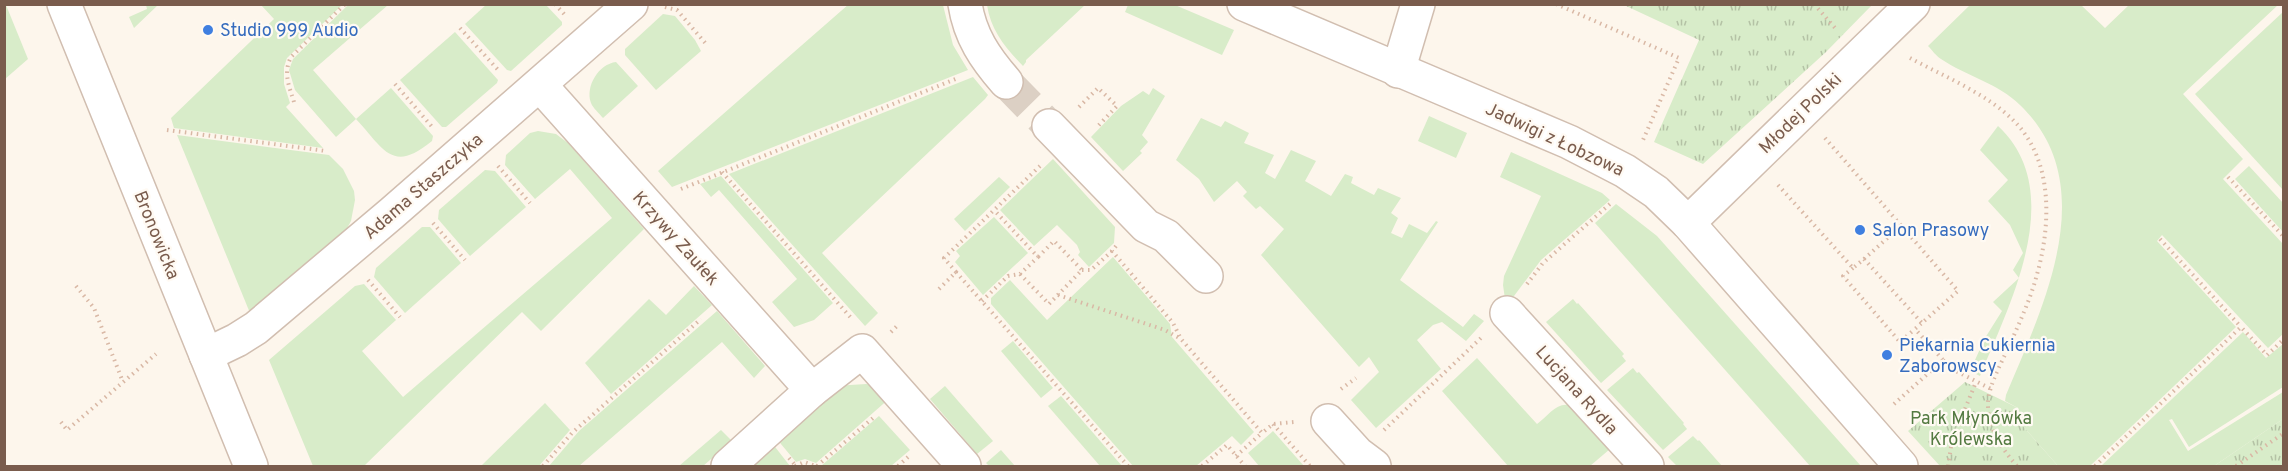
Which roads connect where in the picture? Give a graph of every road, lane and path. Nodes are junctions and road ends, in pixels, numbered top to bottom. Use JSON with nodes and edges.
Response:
{"nodes":[{"id":1,"x":64,"y":4,"type":"edge"},
{"id":2,"x":345,"y":4,"type":"edge"},
{"id":3,"x":965,"y":4,"type":"edge"},
{"id":4,"x":1244,"y":4,"type":"edge"},
{"id":5,"x":1418,"y":4,"type":"edge"},
{"id":6,"x":1556,"y":4,"type":"edge"},
{"id":7,"x":1814,"y":4,"type":"edge"},
{"id":8,"x":1913,"y":4,"type":"edge"},
{"id":9,"x":647,"y":6,"type":"edge"},
{"id":10,"x":1834,"y":27,"type":"dead end"},
{"id":11,"x":460,"y":28,"type":"dead end"},
{"id":12,"x":707,"y":45,"type":"dead end"},
{"id":13,"x":1909,"y":58,"type":"dead end"},
{"id":14,"x":1398,"y":71,"type":"junction"},
{"id":15,"x":502,"y":74,"type":"dead end"},
{"id":16,"x":964,"y":76,"type":"dead end"},
{"id":17,"x":1006,"y":82,"type":"tunnel mouth"},
{"id":18,"x":395,"y":84,"type":"dead end"},
{"id":19,"x":540,"y":85,"type":"junction"},
{"id":20,"x":294,"y":102,"type":"dead end"},
{"id":21,"x":1061,"y":119,"type":"joint"},
{"id":22,"x":434,"y":129,"type":"dead end"},
{"id":23,"x":167,"y":130,"type":"dead end"},
{"id":24,"x":1093,"y":131,"type":"dead end"},
{"id":25,"x":1818,"y":131,"type":"dead end"},
{"id":26,"x":1641,"y":145,"type":"dead end"},
{"id":27,"x":326,"y":151,"type":"dead end"},
{"id":28,"x":491,"y":159,"type":"dead end"},
{"id":29,"x":1045,"y":161,"type":"dead end"},
{"id":30,"x":722,"y":172,"type":"junction"},
{"id":31,"x":2228,"y":177,"type":"dead end"},
{"id":32,"x":1772,"y":178,"type":"dead end"},
{"id":33,"x":672,"y":192,"type":"dead end"},
{"id":34,"x":1618,"y":198,"type":"dead end"},
{"id":35,"x":530,"y":203,"type":"dead end"},
{"id":36,"x":994,"y":210,"type":"junction"},
{"id":37,"x":426,"y":215,"type":"dead end"},
{"id":38,"x":1688,"y":223,"type":"junction"},
{"id":39,"x":1901,"y":226,"type":"junction"},
{"id":40,"x":2283,"y":237,"type":"edge"},
{"id":41,"x":2160,"y":239,"type":"dead end"},
{"id":42,"x":1118,"y":243,"type":"dead end"},
{"id":43,"x":1112,"y":251,"type":"junction"},
{"id":44,"x":1038,"y":257,"type":"junction"},
{"id":45,"x":1864,"y":259,"type":"junction"},
{"id":46,"x":465,"y":260,"type":"dead end"},
{"id":47,"x":1853,"y":268,"type":"junction"},
{"id":48,"x":1082,"y":270,"type":"junction"},
{"id":49,"x":956,"y":272,"type":"junction"},
{"id":50,"x":361,"y":273,"type":"dead end"},
{"id":51,"x":1020,"y":274,"type":"junction"},
{"id":52,"x":1206,"y":276,"type":"dead end"},
{"id":53,"x":76,"y":286,"type":"dead end"},
{"id":54,"x":939,"y":289,"type":"dead end"},
{"id":55,"x":1058,"y":295,"type":"junction"},
{"id":56,"x":982,"y":301,"type":"junction"},
{"id":57,"x":708,"y":312,"type":"dead end"},
{"id":58,"x":1507,"y":313,"type":"junction"},
{"id":59,"x":400,"y":317,"type":"dead end"},
{"id":60,"x":854,"y":320,"type":"dead end"},
{"id":61,"x":1922,"y":323,"type":"junction"},
{"id":62,"x":2241,"y":327,"type":"junction"},
{"id":63,"x":1915,"y":329,"type":"junction"},
{"id":64,"x":1181,"y":339,"type":"junction"},
{"id":65,"x":2283,"y":339,"type":"edge"},
{"id":66,"x":156,"y":354,"type":"dead end"},
{"id":67,"x":206,"y":355,"type":"junction"},
{"id":68,"x":1943,"y":360,"type":"junction"},
{"id":69,"x":1356,"y":378,"type":"dead end"},
{"id":70,"x":123,"y":382,"type":"junction"},
{"id":71,"x":1976,"y":382,"type":"junction"},
{"id":72,"x":1991,"y":389,"type":"junction"},
{"id":73,"x":812,"y":390,"type":"junction"},
{"id":74,"x":901,"y":394,"type":"junction"},
{"id":75,"x":1892,"y":405,"type":"dead end"},
{"id":76,"x":1322,"y":412,"type":"junction"},
{"id":77,"x":61,"y":422,"type":"dead end"},
{"id":78,"x":1274,"y":424,"type":"junction"},
{"id":79,"x":1262,"y":433,"type":"junction"},
{"id":80,"x":2283,"y":434,"type":"edge"},
{"id":81,"x":1236,"y":457,"type":"junction"},
{"id":82,"x":908,"y":458,"type":"dead end"},
{"id":83,"x":1366,"y":460,"type":"edge"},
{"id":84,"x":251,"y":466,"type":"edge"},
{"id":85,"x":543,"y":466,"type":"edge"},
{"id":86,"x":728,"y":466,"type":"edge"},
{"id":87,"x":795,"y":466,"type":"edge"},
{"id":88,"x":816,"y":466,"type":"edge"},
{"id":89,"x":898,"y":466,"type":"edge"},
{"id":90,"x":964,"y":466,"type":"edge"},
{"id":91,"x":1128,"y":466,"type":"edge"},
{"id":92,"x":1202,"y":466,"type":"edge"},
{"id":93,"x":1245,"y":466,"type":"edge"},
{"id":94,"x":1310,"y":466,"type":"edge"},
{"id":95,"x":1647,"y":466,"type":"edge"},
{"id":96,"x":1901,"y":466,"type":"edge"},
{"id":97,"x":1948,"y":466,"type":"edge"},
{"id":98,"x":2017,"y":466,"type":"edge"},
{"id":99,"x":2095,"y":466,"type":"edge"},
{"id":100,"x":2236,"y":466,"type":"edge"}],
"edges":[{"from":1,"to":67,"type":"street","name":"Bronowicka"},
{"from":2,"to":20,"type":"path"},
{"from":3,"to":17,"type":"street"},
{"from":4,"to":14,"type":"street","name":"Jadwigi z Łobzowa"},
{"from":5,"to":14,"type":"street"},
{"from":6,"to":26,"type":"path"},
{"from":7,"to":10,"type":"path"},
{"from":8,"to":38,"type":"street","name":"Młodej Polski"},
{"from":9,"to":12,"type":"path"},
{"from":9,"to":19,"type":"street","name":"Adama Staszczyka"},
{"from":11,"to":15,"type":"path"},
{"from":13,"to":72,"type":"path"},
{"from":14,"to":38,"type":"street","name":"Jadwigi z Łobzowa"},
{"from":16,"to":30,"type":"path"},
{"from":18,"to":22,"type":"path"},
{"from":19,"to":67,"type":"street","name":"Adama Staszczyka"},
{"from":19,"to":73,"type":"street","name":"Krzywy Zaułek"},
{"from":21,"to":24,"type":"path"},
{"from":21,"to":52,"type":"street"},
{"from":23,"to":27,"type":"path"},
{"from":25,"to":39,"type":"path"},
{"from":28,"to":35,"type":"path"},
{"from":29,"to":36,"type":"path"},
{"from":30,"to":33,"type":"path"},
{"from":30,"to":60,"type":"path"},
{"from":31,"to":40,"type":"path"},
{"from":32,"to":47,"type":"path"},
{"from":34,"to":58,"type":"path"},
{"from":36,"to":44,"type":"path"},
{"from":36,"to":49,"type":"path"},
{"from":37,"to":46,"type":"path"},
{"from":38,"to":96,"type":"street","name":"Jadwigi z Łobzowa"},
{"from":39,"to":45,"type":"path"},
{"from":39,"to":61,"type":"path"},
{"from":41,"to":62,"type":"path"},
{"from":42,"to":43,"type":"path"},
{"from":43,"to":48,"type":"path"},
{"from":43,"to":64,"type":"path"},
{"from":44,"to":48,"type":"path"},
{"from":44,"to":51,"type":"path"},
{"from":45,"to":47,"type":"path"},
{"from":45,"to":61,"type":"path"},
{"from":47,"to":63,"type":"path"},
{"from":48,"to":55,"type":"path"},
{"from":49,"to":54,"type":"path"},
{"from":49,"to":56,"type":"path"},
{"from":50,"to":59,"type":"path"},
{"from":51,"to":55,"type":"path"},
{"from":51,"to":56,"type":"path"},
{"from":53,"to":70,"type":"path"},
{"from":55,"to":64,"type":"path"},
{"from":56,"to":91,"type":"path"},
{"from":57,"to":85,"type":"path"},
{"from":58,"to":83,"type":"path"},
{"from":58,"to":95,"type":"street","name":"Lucjana Rydla"},
{"from":61,"to":63,"type":"path"},
{"from":62,"to":65,"type":"path"},
{"from":62,"to":99,"type":"path"},
{"from":63,"to":68,"type":"path"},
{"from":64,"to":79,"type":"path"},
{"from":66,"to":70,"type":"path"},
{"from":67,"to":84,"type":"street","name":"Bronowicka"},
{"from":68,"to":71,"type":"path"},
{"from":68,"to":75,"type":"path"},
{"from":69,"to":76,"type":"path"},
{"from":70,"to":77,"type":"path"},
{"from":71,"to":72,"type":"path"},
{"from":71,"to":97,"type":"path"},
{"from":72,"to":98,"type":"path"},
{"from":73,"to":74,"type":"street"},
{"from":73,"to":86,"type":"street"},
{"from":74,"to":88,"type":"path"},
{"from":74,"to":90,"type":"street"},
{"from":76,"to":78,"type":"path"},
{"from":76,"to":83,"type":"street"},
{"from":78,"to":79,"type":"path"},
{"from":78,"to":94,"type":"path"},
{"from":79,"to":81,"type":"path"},
{"from":80,"to":100,"type":"path"},
{"from":81,"to":92,"type":"path"},
{"from":81,"to":93,"type":"path"},
{"from":82,"to":89,"type":"path"},
{"from":87,"to":88,"type":"path"}]}
